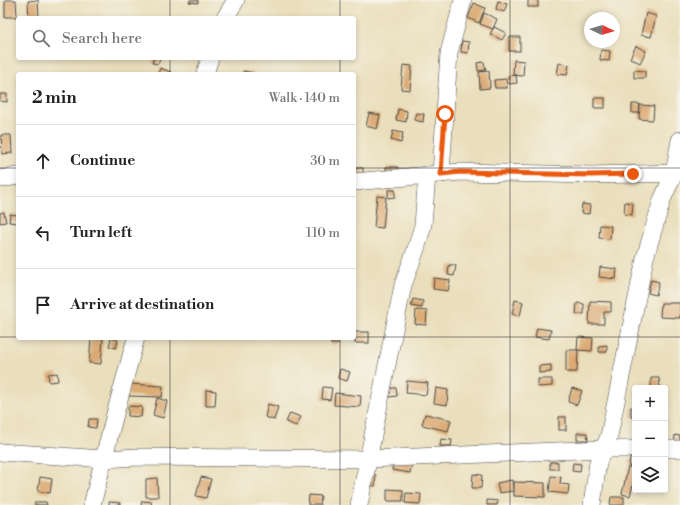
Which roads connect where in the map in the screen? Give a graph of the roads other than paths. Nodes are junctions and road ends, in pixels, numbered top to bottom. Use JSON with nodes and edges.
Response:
{"nodes":[{"id":1,"x":236,"y":0,"type":"edge"},
{"id":2,"x":463,"y":0,"type":"edge"},
{"id":3,"x":226,"y":16,"type":"edge"},
{"id":4,"x":209,"y":60,"type":"edge"},
{"id":5,"x":206,"y":72,"type":"edge"},
{"id":6,"x":680,"y":140,"type":"edge"},
{"id":7,"x":677,"y":173,"type":"edge"},
{"id":8,"x":434,"y":175,"type":"junction"},
{"id":9,"x":16,"y":176,"type":"edge"},
{"id":10,"x":0,"y":179,"type":"edge"},
{"id":11,"x":356,"y":182,"type":"edge"},
{"id":12,"x":135,"y":340,"type":"edge"},
{"id":13,"x":604,"y":449,"type":"junction"},
{"id":14,"x":632,"y":449,"type":"edge"},
{"id":15,"x":668,"y":449,"type":"edge"},
{"id":16,"x":680,"y":449,"type":"edge"},
{"id":17,"x":0,"y":452,"type":"edge"},
{"id":18,"x":104,"y":459,"type":"junction"},
{"id":19,"x":369,"y":459,"type":"junction"},
{"id":20,"x":92,"y":505,"type":"edge"},
{"id":21,"x":359,"y":505,"type":"edge"},
{"id":22,"x":592,"y":505,"type":"edge"}],
"edges":[{"from":1,"to":3,"type":"street"},
{"from":2,"to":8,"type":"street"},
{"from":4,"to":5,"type":"street"},
{"from":6,"to":7,"type":"street"},
{"from":7,"to":8,"type":"street"},
{"from":7,"to":13,"type":"street"},
{"from":8,"to":11,"type":"street"},
{"from":8,"to":19,"type":"street"},
{"from":9,"to":10,"type":"street"},
{"from":12,"to":18,"type":"street"},
{"from":13,"to":14,"type":"street"},
{"from":13,"to":19,"type":"street"},
{"from":13,"to":22,"type":"street"},
{"from":15,"to":16,"type":"street"},
{"from":17,"to":18,"type":"street"},
{"from":18,"to":19,"type":"street"},
{"from":18,"to":20,"type":"street"},
{"from":19,"to":21,"type":"street"}]}
